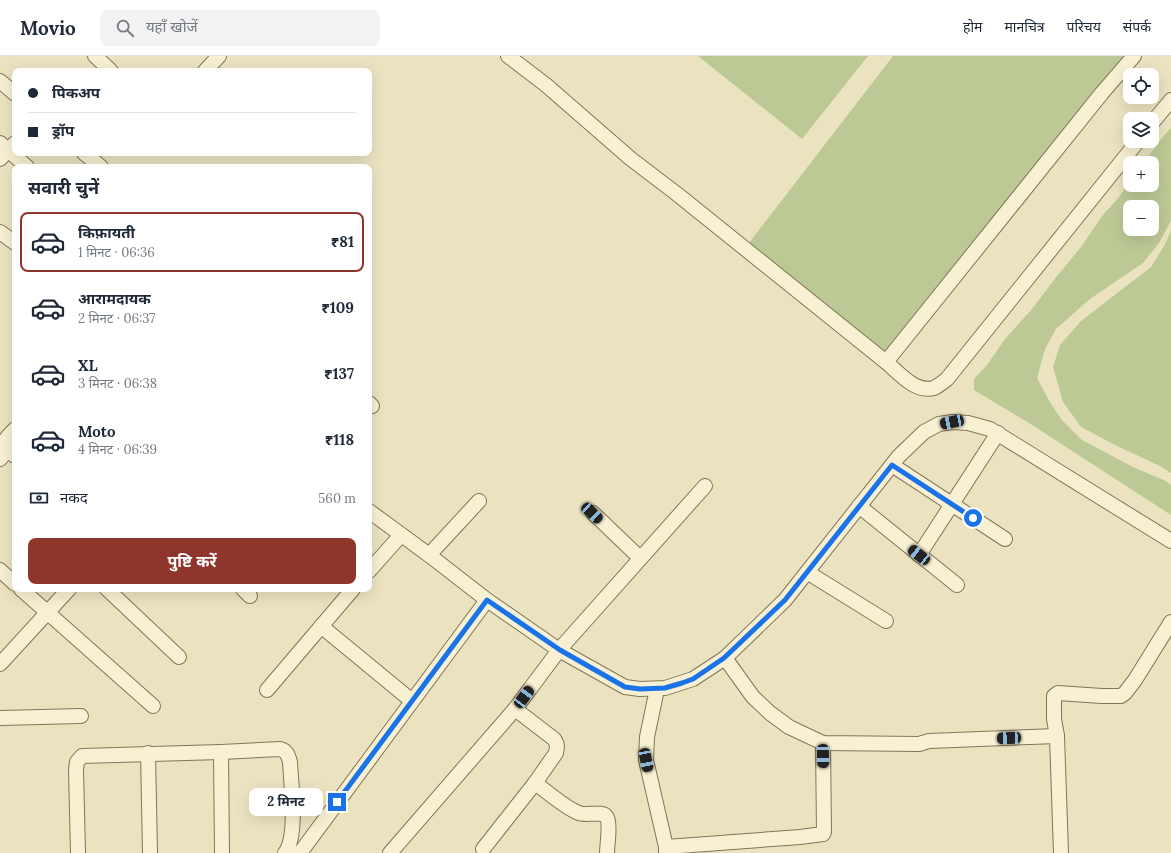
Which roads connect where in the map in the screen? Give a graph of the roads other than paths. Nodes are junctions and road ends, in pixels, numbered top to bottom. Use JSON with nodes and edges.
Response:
{"nodes":[{"id":1,"x":95,"y":56,"type":"edge"},
{"id":2,"x":219,"y":56,"type":"edge"},
{"id":3,"x":508,"y":56,"type":"edge"},
{"id":4,"x":1134,"y":56,"type":"edge"},
{"id":5,"x":108,"y":68,"type":"edge"},
{"id":6,"x":208,"y":68,"type":"edge"},
{"id":7,"x":0,"y":81,"type":"edge"},
{"id":8,"x":12,"y":91,"type":"edge"},
{"id":9,"x":1171,"y":100,"type":"edge"},
{"id":10,"x":1159,"y":115,"type":"edge"},
{"id":11,"x":1132,"y":148,"type":"edge"},
{"id":12,"x":14,"y":156,"type":"edge"},
{"id":13,"x":88,"y":156,"type":"edge"},
{"id":14,"x":24,"y":164,"type":"edge"},
{"id":15,"x":97,"y":164,"type":"edge"},
{"id":16,"x":0,"y":232,"type":"edge"},
{"id":17,"x":12,"y":241,"type":"edge"},
{"id":18,"x":886,"y":362,"type":"junction"},
{"id":19,"x":12,"y":432,"type":"edge"},
{"id":20,"x":998,"y":433,"type":"junction"},
{"id":21,"x":8,"y":455,"type":"edge"},
{"id":22,"x":892,"y":465,"type":"junction"},
{"id":23,"x":705,"y":486,"type":"dead end"},
{"id":24,"x":479,"y":501,"type":"dead end"},
{"id":25,"x":951,"y":505,"type":"junction"},
{"id":26,"x":859,"y":506,"type":"junction"},
{"id":27,"x":372,"y":513,"type":"edge"},
{"id":28,"x":592,"y":513,"type":"dead end"},
{"id":29,"x":401,"y":535,"type":"junction"},
{"id":30,"x":1005,"y":539,"type":"dead end"},
{"id":31,"x":1171,"y":541,"type":"edge"},
{"id":32,"x":429,"y":555,"type":"junction"},
{"id":33,"x":919,"y":555,"type":"junction"},
{"id":34,"x":640,"y":558,"type":"junction"},
{"id":35,"x":372,"y":568,"type":"edge"},
{"id":36,"x":0,"y":570,"type":"edge"},
{"id":37,"x":807,"y":572,"type":"junction"},
{"id":38,"x":12,"y":581,"type":"edge"},
{"id":39,"x":956,"y":585,"type":"dead end"},
{"id":40,"x":24,"y":592,"type":"edge"},
{"id":41,"x":66,"y":592,"type":"edge"},
{"id":42,"x":110,"y":592,"type":"edge"},
{"id":43,"x":350,"y":592,"type":"edge"},
{"id":44,"x":487,"y":600,"type":"junction"},
{"id":45,"x":47,"y":613,"type":"junction"},
{"id":46,"x":886,"y":621,"type":"dead end"},
{"id":47,"x":1171,"y":622,"type":"edge"},
{"id":48,"x":321,"y":626,"type":"junction"},
{"id":49,"x":560,"y":650,"type":"junction"},
{"id":50,"x":179,"y":657,"type":"dead end"},
{"id":51,"x":724,"y":658,"type":"junction"},
{"id":52,"x":0,"y":664,"type":"edge"},
{"id":53,"x":657,"y":689,"type":"junction"},
{"id":54,"x":267,"y":690,"type":"dead end"},
{"id":55,"x":412,"y":701,"type":"junction"},
{"id":56,"x":153,"y":706,"type":"dead end"},
{"id":57,"x":515,"y":709,"type":"junction"},
{"id":58,"x":81,"y":716,"type":"dead end"},
{"id":59,"x":0,"y":718,"type":"edge"},
{"id":60,"x":1057,"y":736,"type":"junction"},
{"id":61,"x":823,"y":743,"type":"junction"},
{"id":62,"x":221,"y":752,"type":"junction"},
{"id":63,"x":148,"y":753,"type":"junction"},
{"id":64,"x":535,"y":783,"type":"junction"},
{"id":65,"x":483,"y":850,"type":"dead end"},
{"id":66,"x":666,"y":850,"type":"edge"},
{"id":67,"x":78,"y":853,"type":"edge"},
{"id":68,"x":150,"y":853,"type":"edge"},
{"id":69,"x":222,"y":853,"type":"edge"},
{"id":70,"x":285,"y":853,"type":"edge"},
{"id":71,"x":300,"y":853,"type":"edge"},
{"id":72,"x":390,"y":853,"type":"edge"},
{"id":73,"x":607,"y":853,"type":"edge"},
{"id":74,"x":1061,"y":853,"type":"edge"}],
"edges":[{"from":1,"to":5,"type":"street"},
{"from":2,"to":6,"type":"street"},
{"from":3,"to":18,"type":"street"},
{"from":4,"to":18,"type":"street"},
{"from":7,"to":8,"type":"street"},
{"from":9,"to":10,"type":"street"},
{"from":11,"to":18,"type":"street"},
{"from":12,"to":14,"type":"street"},
{"from":13,"to":15,"type":"street"},
{"from":16,"to":17,"type":"street"},
{"from":19,"to":21,"type":"street"},
{"from":20,"to":22,"type":"street"},
{"from":20,"to":25,"type":"street"},
{"from":20,"to":31,"type":"street"},
{"from":22,"to":25,"type":"street"},
{"from":22,"to":26,"type":"street"},
{"from":23,"to":34,"type":"street"},
{"from":24,"to":32,"type":"street"},
{"from":25,"to":30,"type":"street"},
{"from":25,"to":33,"type":"street"},
{"from":26,"to":33,"type":"street"},
{"from":26,"to":37,"type":"street"},
{"from":27,"to":29,"type":"street"},
{"from":28,"to":34,"type":"street"},
{"from":29,"to":32,"type":"street"},
{"from":29,"to":35,"type":"street"},
{"from":32,"to":44,"type":"street"},
{"from":33,"to":39,"type":"street"},
{"from":34,"to":49,"type":"street"},
{"from":36,"to":38,"type":"street"},
{"from":37,"to":46,"type":"street"},
{"from":37,"to":51,"type":"street"},
{"from":40,"to":45,"type":"street"},
{"from":41,"to":45,"type":"street"},
{"from":42,"to":50,"type":"street"},
{"from":43,"to":48,"type":"street"},
{"from":44,"to":49,"type":"street"},
{"from":44,"to":55,"type":"street"},
{"from":45,"to":52,"type":"street"},
{"from":45,"to":56,"type":"street"},
{"from":47,"to":60,"type":"street"},
{"from":48,"to":54,"type":"street"},
{"from":48,"to":55,"type":"street"},
{"from":49,"to":53,"type":"street"},
{"from":49,"to":57,"type":"street"},
{"from":51,"to":53,"type":"street"},
{"from":51,"to":61,"type":"street"},
{"from":53,"to":66,"type":"street"},
{"from":55,"to":71,"type":"street"},
{"from":57,"to":64,"type":"street"},
{"from":57,"to":72,"type":"street"},
{"from":58,"to":59,"type":"street"},
{"from":60,"to":61,"type":"street"},
{"from":60,"to":74,"type":"street"},
{"from":61,"to":66,"type":"street"},
{"from":62,"to":63,"type":"street"},
{"from":62,"to":69,"type":"street"},
{"from":62,"to":70,"type":"street"},
{"from":63,"to":67,"type":"street"},
{"from":63,"to":68,"type":"street"},
{"from":64,"to":65,"type":"street"},
{"from":64,"to":73,"type":"street"}]}
